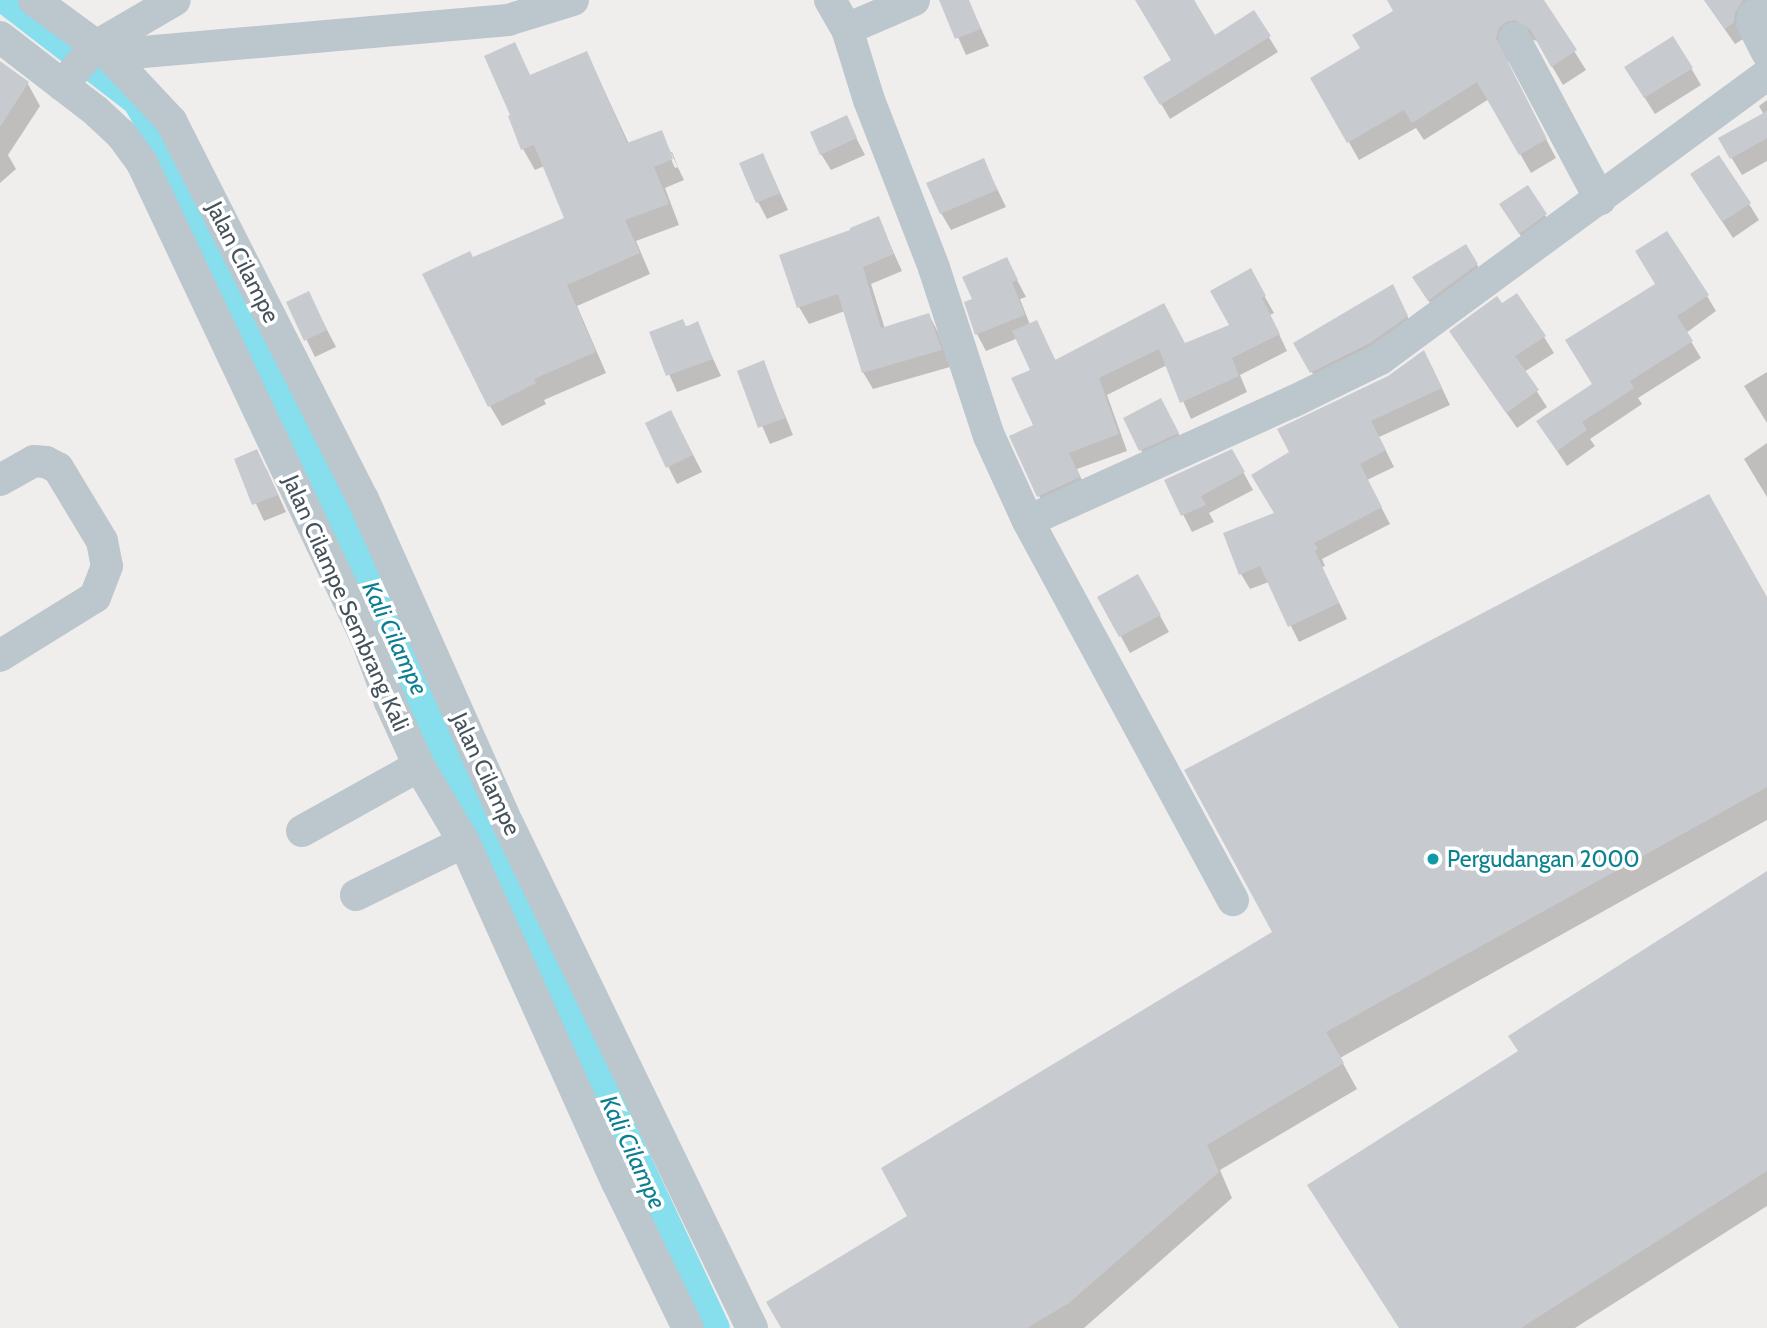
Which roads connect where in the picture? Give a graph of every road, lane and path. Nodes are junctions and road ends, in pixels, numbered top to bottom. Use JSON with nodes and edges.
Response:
{"nodes":[{"id":1,"x":34,"y":0,"type":"edge"},
{"id":2,"x":175,"y":0,"type":"edge"},
{"id":3,"x":573,"y":0,"type":"edge"},
{"id":4,"x":830,"y":0,"type":"edge"},
{"id":5,"x":914,"y":0,"type":"edge"},
{"id":6,"x":1767,"y":4,"type":"edge"},
{"id":7,"x":847,"y":29,"type":"junction"},
{"id":8,"x":0,"y":37,"type":"edge"},
{"id":9,"x":1514,"y":38,"type":"dead end"},
{"id":10,"x":103,"y":50,"type":"junction"},
{"id":11,"x":1767,"y":53,"type":"edge"},
{"id":12,"x":1767,"y":75,"type":"edge"},
{"id":13,"x":62,"y":85,"type":"junction"},
{"id":14,"x":1600,"y":199,"type":"junction"},
{"id":15,"x":0,"y":480,"type":"edge"},
{"id":16,"x":1028,"y":521,"type":"junction"},
{"id":17,"x":0,"y":656,"type":"edge"},
{"id":18,"x":419,"y":766,"type":"junction"},
{"id":19,"x":302,"y":831,"type":"dead end"},
{"id":20,"x":464,"y":842,"type":"junction"},
{"id":21,"x":355,"y":895,"type":"dead end"},
{"id":22,"x":1233,"y":900,"type":"dead end"},
{"id":23,"x":688,"y":1328,"type":"edge"},
{"id":24,"x":752,"y":1328,"type":"edge"}],
"edges":[{"from":1,"to":10,"type":"street","name":"Jalan Cilampe"},
{"from":2,"to":10,"type":"street"},
{"from":3,"to":10,"type":"street"},
{"from":4,"to":7,"type":"street"},
{"from":5,"to":7,"type":"street"},
{"from":6,"to":11,"type":"street"},
{"from":7,"to":16,"type":"street"},
{"from":8,"to":13,"type":"street","name":"Jalan Cilampe Sembrang Kali"},
{"from":9,"to":14,"type":"street"},
{"from":10,"to":13,"type":"street"},
{"from":10,"to":24,"type":"street","name":"Jalan Cilampe"},
{"from":12,"to":14,"type":"street"},
{"from":13,"to":18,"type":"street","name":"Jalan Cilampe Sembrang Kali"},
{"from":14,"to":16,"type":"street"},
{"from":15,"to":17,"type":"street"},
{"from":16,"to":22,"type":"street"},
{"from":18,"to":19,"type":"street"},
{"from":18,"to":20,"type":"street","name":"Jalan Cilampe Sembrang Kali"},
{"from":20,"to":21,"type":"street"},
{"from":20,"to":23,"type":"street","name":"Jalan Cilampe Sembrang Kali"}]}
